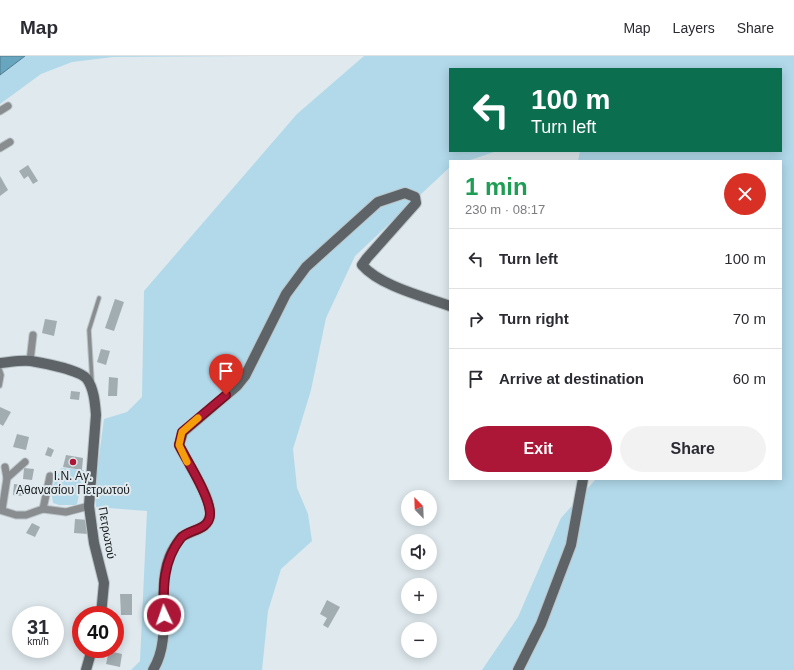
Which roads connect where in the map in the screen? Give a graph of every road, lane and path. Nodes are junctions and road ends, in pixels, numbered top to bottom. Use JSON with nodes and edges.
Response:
{"nodes":[{"id":1,"x":8,"y":106,"type":"dead end"},
{"id":2,"x":0,"y":111,"type":"edge"},
{"id":3,"x":10,"y":142,"type":"dead end"},
{"id":4,"x":0,"y":148,"type":"edge"},
{"id":5,"x":99,"y":298,"type":"dead end"},
{"id":6,"x":449,"y":306,"type":"edge"},
{"id":7,"x":33,"y":335,"type":"dead end"},
{"id":8,"x":30,"y":361,"type":"junction"},
{"id":9,"x":0,"y":363,"type":"edge"},
{"id":10,"x":0,"y":369,"type":"edge"},
{"id":11,"x":0,"y":386,"type":"edge"},
{"id":12,"x":92,"y":393,"type":"junction"},
{"id":13,"x":25,"y":462,"type":"dead end"},
{"id":14,"x":5,"y":467,"type":"dead end"},
{"id":15,"x":50,"y":476,"type":"dead end"},
{"id":16,"x":7,"y":478,"type":"junction"},
{"id":17,"x":583,"y":480,"type":"edge"},
{"id":18,"x":89,"y":506,"type":"junction"},
{"id":19,"x":43,"y":509,"type":"junction"},
{"id":20,"x":1,"y":510,"type":"edge"},
{"id":21,"x":102,"y":606,"type":"edge"},
{"id":22,"x":89,"y":658,"type":"edge"},
{"id":23,"x":86,"y":670,"type":"edge"},
{"id":24,"x":153,"y":670,"type":"edge"},
{"id":25,"x":518,"y":670,"type":"edge"}],
"edges":[{"from":1,"to":2,"type":"street"},
{"from":3,"to":4,"type":"street"},
{"from":5,"to":12,"type":"lane"},
{"from":6,"to":24,"type":"street"},
{"from":7,"to":8,"type":"street"},
{"from":8,"to":9,"type":"street","name":"Πετρωτού"},
{"from":8,"to":12,"type":"street","name":"Πετρωτού"},
{"from":10,"to":11,"type":"lane"},
{"from":12,"to":18,"type":"street","name":"Πετρωτού"},
{"from":13,"to":16,"type":"street"},
{"from":14,"to":16,"type":"street"},
{"from":15,"to":19,"type":"street"},
{"from":16,"to":20,"type":"street"},
{"from":17,"to":25,"type":"street"},
{"from":18,"to":19,"type":"street"},
{"from":18,"to":21,"type":"street","name":"Πετρωτού"},
{"from":19,"to":20,"type":"street"},
{"from":22,"to":23,"type":"street"}]}
